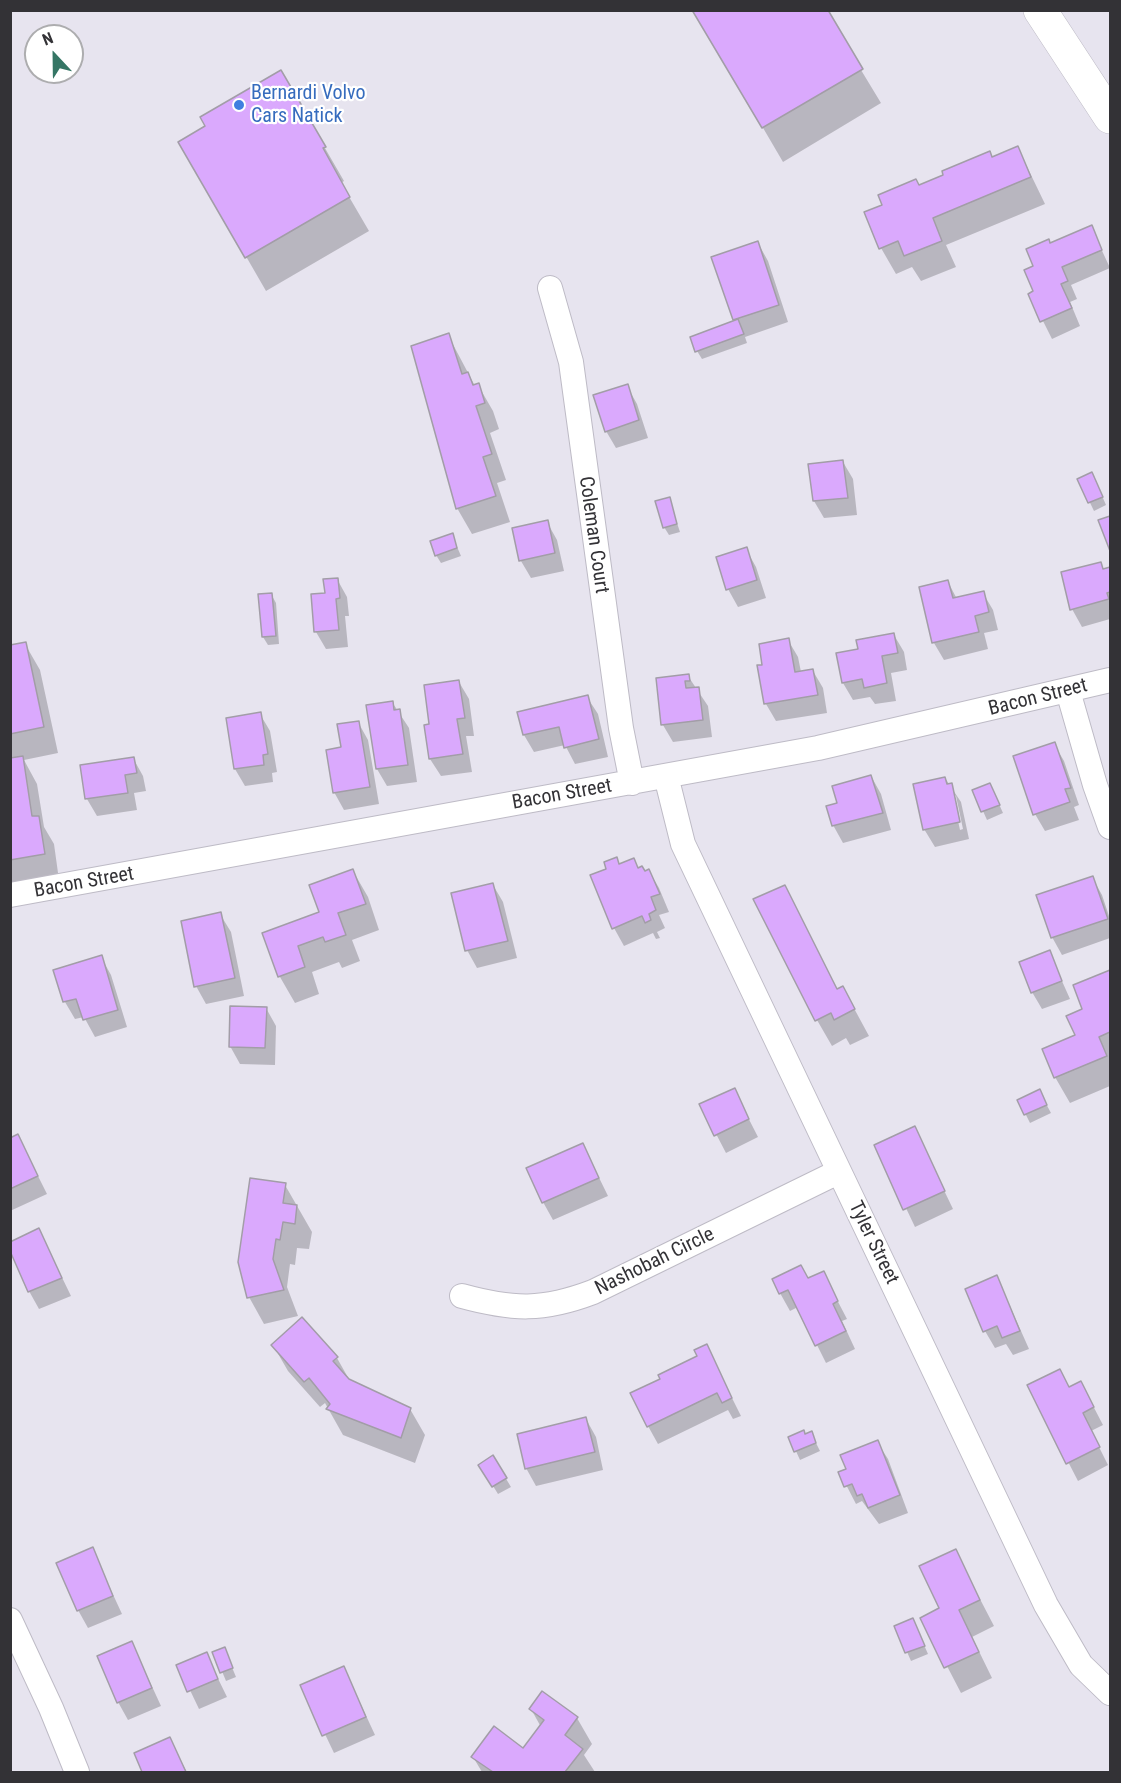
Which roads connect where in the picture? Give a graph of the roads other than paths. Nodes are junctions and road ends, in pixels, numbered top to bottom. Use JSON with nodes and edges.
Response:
{"nodes":[{"id":1,"x":1040,"y":10,"type":"edge"},
{"id":2,"x":1110,"y":117,"type":"edge"},
{"id":3,"x":550,"y":288,"type":"dead end"},
{"id":4,"x":1110,"y":680,"type":"edge"},
{"id":5,"x":1068,"y":691,"type":"junction"},
{"id":6,"x":666,"y":776,"type":"junction"},
{"id":7,"x":632,"y":783,"type":"junction"},
{"id":8,"x":1110,"y":827,"type":"edge"},
{"id":9,"x":10,"y":896,"type":"edge"},
{"id":10,"x":838,"y":1172,"type":"junction"},
{"id":11,"x":462,"y":1296,"type":"dead end"},
{"id":12,"x":10,"y":1620,"type":"edge"},
{"id":13,"x":1110,"y":1693,"type":"edge"},
{"id":14,"x":77,"y":1773,"type":"edge"}],
"edges":[{"from":1,"to":2,"type":"main road"},
{"from":3,"to":7,"type":"street","name":"Coleman Court"},
{"from":4,"to":5,"type":"street","name":"Bacon Street"},
{"from":5,"to":6,"type":"street","name":"Bacon Street"},
{"from":5,"to":8,"type":"street"},
{"from":6,"to":7,"type":"street","name":"Bacon Street"},
{"from":6,"to":10,"type":"street","name":"Tyler Street"},
{"from":7,"to":9,"type":"street","name":"Bacon Street"},
{"from":10,"to":11,"type":"street","name":"Nashobah Circle"},
{"from":10,"to":13,"type":"street","name":"Tyler Street"},
{"from":12,"to":14,"type":"street"}]}
